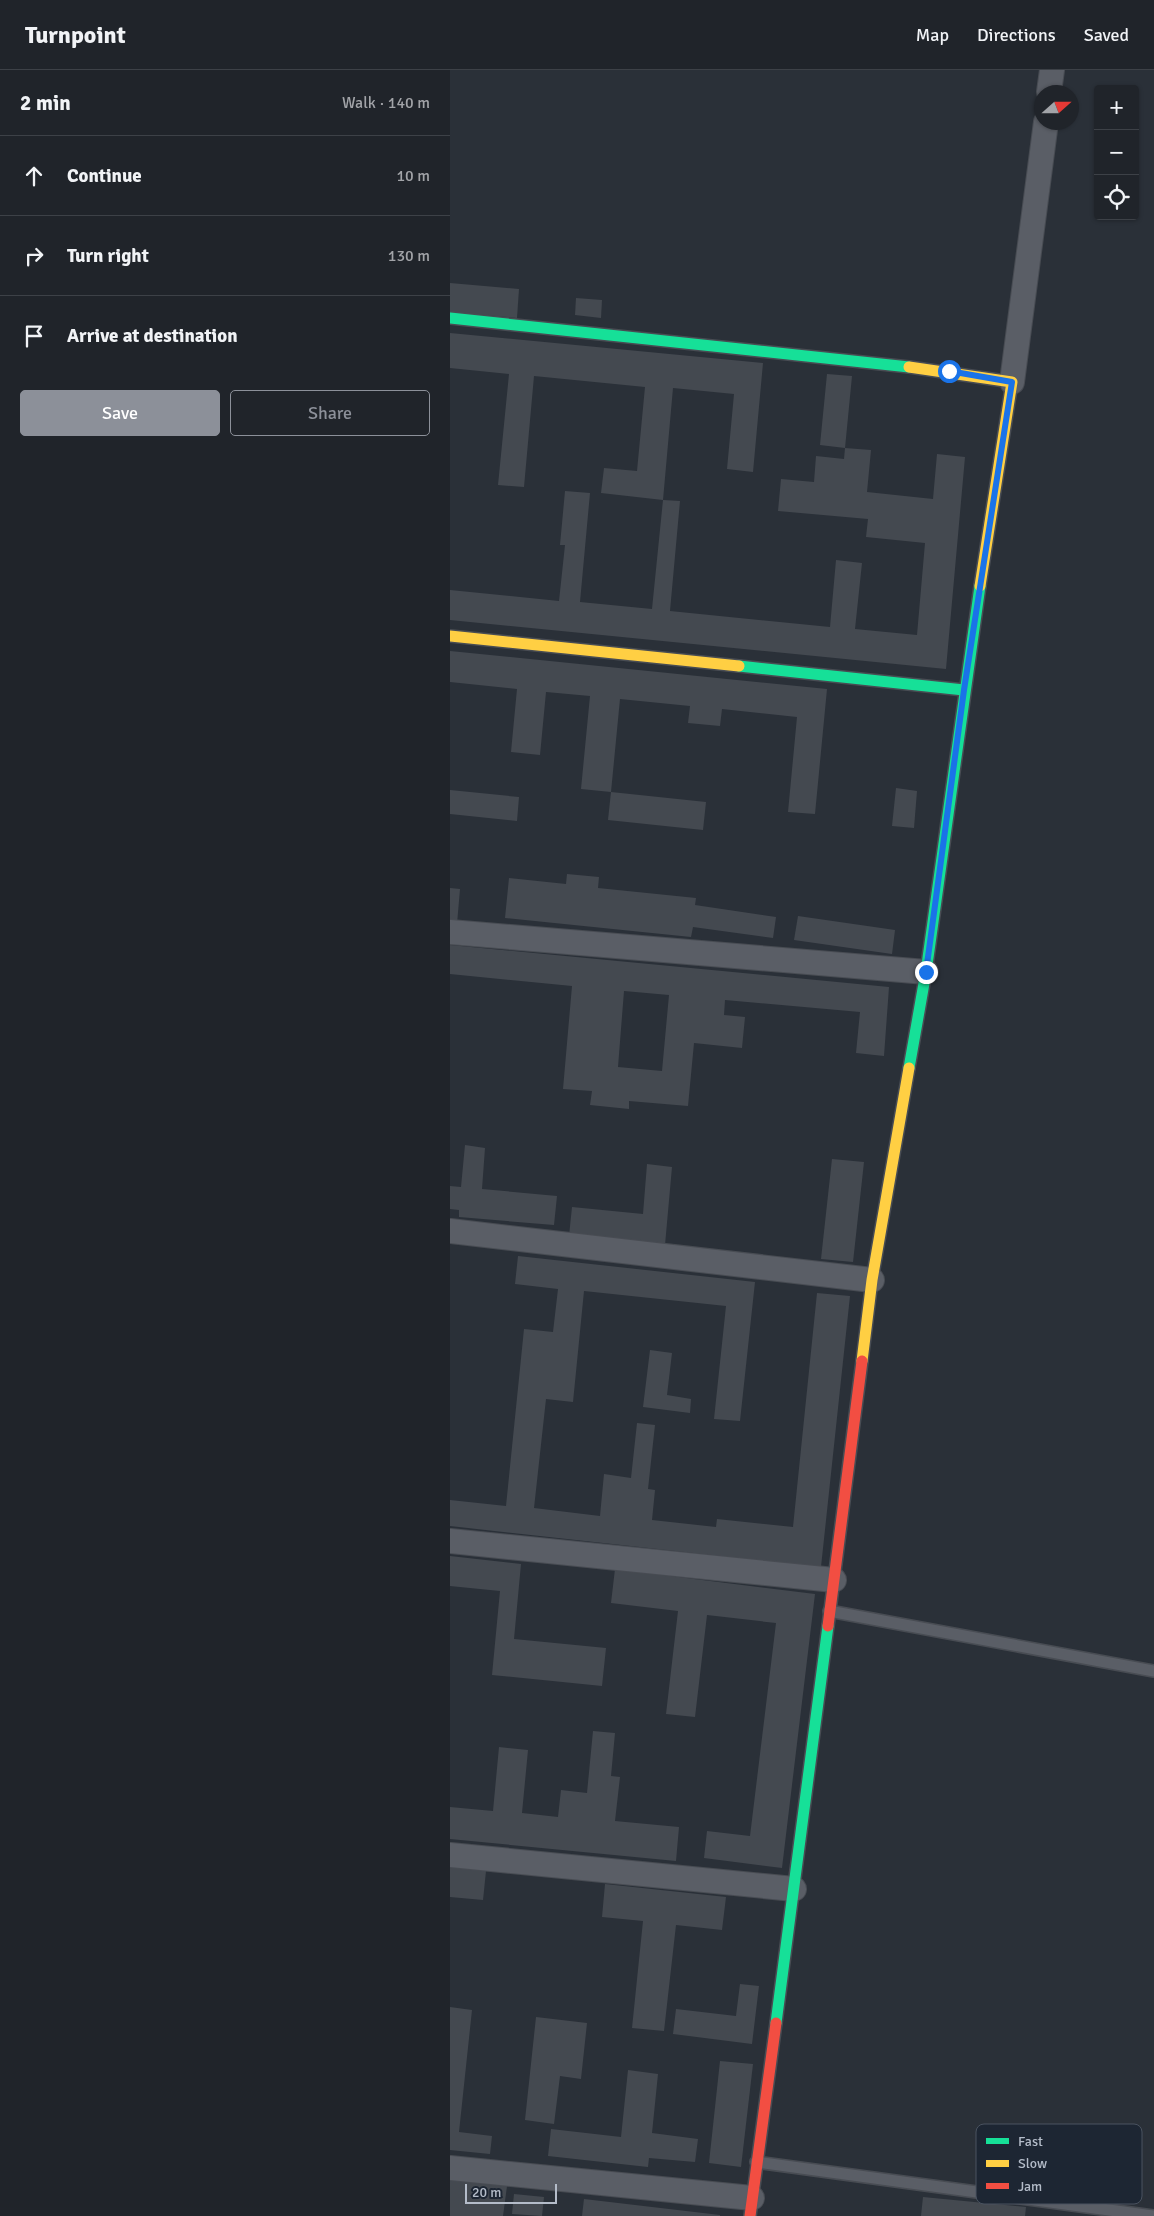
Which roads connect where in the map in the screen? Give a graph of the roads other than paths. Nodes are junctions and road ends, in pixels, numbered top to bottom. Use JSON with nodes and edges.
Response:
{"nodes":[{"id":1,"x":1052,"y":70,"type":"edge"},
{"id":2,"x":1050,"y":85,"type":"edge"},
{"id":3,"x":1045,"y":130,"type":"edge"},
{"id":4,"x":450,"y":318,"type":"edge"},
{"id":5,"x":1012,"y":382,"type":"junction"},
{"id":6,"x":450,"y":636,"type":"edge"},
{"id":7,"x":964,"y":690,"type":"junction"},
{"id":8,"x":450,"y":932,"type":"edge"},
{"id":9,"x":926,"y":972,"type":"junction"},
{"id":10,"x":450,"y":1232,"type":"edge"},
{"id":11,"x":872,"y":1280,"type":"junction"},
{"id":12,"x":450,"y":1541,"type":"edge"},
{"id":13,"x":834,"y":1580,"type":"junction"},
{"id":14,"x":829,"y":1611,"type":"junction"},
{"id":15,"x":1154,"y":1671,"type":"edge"},
{"id":16,"x":450,"y":1855,"type":"edge"},
{"id":17,"x":794,"y":1889,"type":"junction"},
{"id":18,"x":756,"y":2162,"type":"junction"},
{"id":19,"x":450,"y":2168,"type":"edge"},
{"id":20,"x":976,"y":2192,"type":"edge"},
{"id":21,"x":1065,"y":2204,"type":"edge"},
{"id":22,"x":751,"y":2207,"type":"edge"},
{"id":23,"x":1153,"y":2216,"type":"edge"}],
"edges":[{"from":1,"to":2,"type":"street"},
{"from":3,"to":5,"type":"street"},
{"from":4,"to":5,"type":"street"},
{"from":5,"to":7,"type":"street"},
{"from":6,"to":7,"type":"street"},
{"from":7,"to":9,"type":"street"},
{"from":8,"to":9,"type":"street"},
{"from":9,"to":11,"type":"street"},
{"from":10,"to":11,"type":"street"},
{"from":11,"to":13,"type":"street"},
{"from":12,"to":13,"type":"street"},
{"from":13,"to":14,"type":"street"},
{"from":14,"to":15,"type":"lane"},
{"from":14,"to":17,"type":"street"},
{"from":16,"to":17,"type":"street"},
{"from":17,"to":18,"type":"street"},
{"from":18,"to":20,"type":"lane"},
{"from":18,"to":22,"type":"street"},
{"from":19,"to":22,"type":"street"},
{"from":21,"to":23,"type":"lane"}]}
